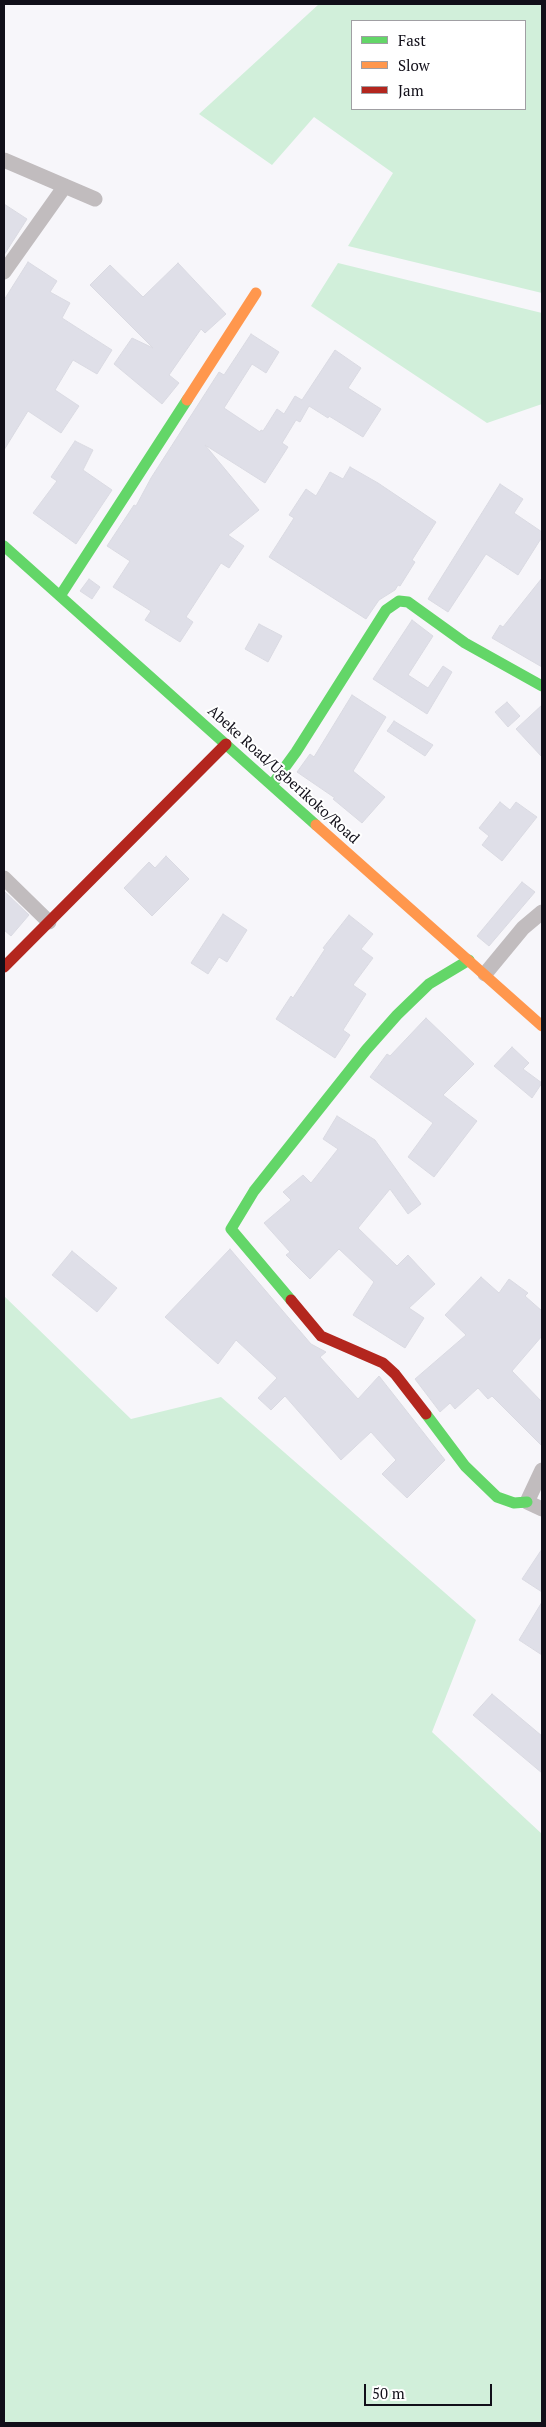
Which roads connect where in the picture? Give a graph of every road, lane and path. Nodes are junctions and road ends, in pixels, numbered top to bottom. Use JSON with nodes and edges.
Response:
{"nodes":[{"id":1,"x":4,"y":160,"type":"edge"},
{"id":2,"x":65,"y":186,"type":"junction"},
{"id":3,"x":95,"y":199,"type":"dead end"},
{"id":4,"x":4,"y":272,"type":"edge"},
{"id":5,"x":256,"y":293,"type":"dead end"},
{"id":6,"x":4,"y":546,"type":"edge"},
{"id":7,"x":60,"y":596,"type":"junction"},
{"id":8,"x":542,"y":686,"type":"edge"},
{"id":9,"x":226,"y":744,"type":"junction"},
{"id":10,"x":272,"y":785,"type":"junction"},
{"id":11,"x":4,"y":878,"type":"edge"},
{"id":12,"x":542,"y":912,"type":"edge"},
{"id":13,"x":49,"y":922,"type":"junction"},
{"id":14,"x":469,"y":960,"type":"junction"},
{"id":15,"x":4,"y":967,"type":"edge"},
{"id":16,"x":485,"y":974,"type":"junction"},
{"id":17,"x":542,"y":1026,"type":"edge"},
{"id":18,"x":542,"y":1470,"type":"edge"},
{"id":19,"x":528,"y":1502,"type":"junction"},
{"id":20,"x":542,"y":1509,"type":"edge"}],
"edges":[{"from":1,"to":2,"type":"street"},
{"from":2,"to":3,"type":"street"},
{"from":2,"to":4,"type":"street"},
{"from":5,"to":7,"type":"street"},
{"from":6,"to":7,"type":"street","name":"Abeke Road/Ugberikoko/Road"},
{"from":7,"to":9,"type":"street","name":"Abeke Road/Ugberikoko/Road"},
{"from":8,"to":10,"type":"street"},
{"from":9,"to":10,"type":"street","name":"Abeke Road/Ugberikoko/Road"},
{"from":9,"to":13,"type":"street"},
{"from":10,"to":14,"type":"street","name":"Abeke Road/Ugberikoko/Road"},
{"from":11,"to":13,"type":"street"},
{"from":12,"to":16,"type":"street"},
{"from":13,"to":15,"type":"street"},
{"from":14,"to":16,"type":"street","name":"Abeke Road/Ugberikoko/Road"},
{"from":14,"to":19,"type":"street"},
{"from":16,"to":17,"type":"street","name":"Abeke Road/Ugberikoko/Road"},
{"from":18,"to":19,"type":"street"},
{"from":19,"to":20,"type":"street"}]}
